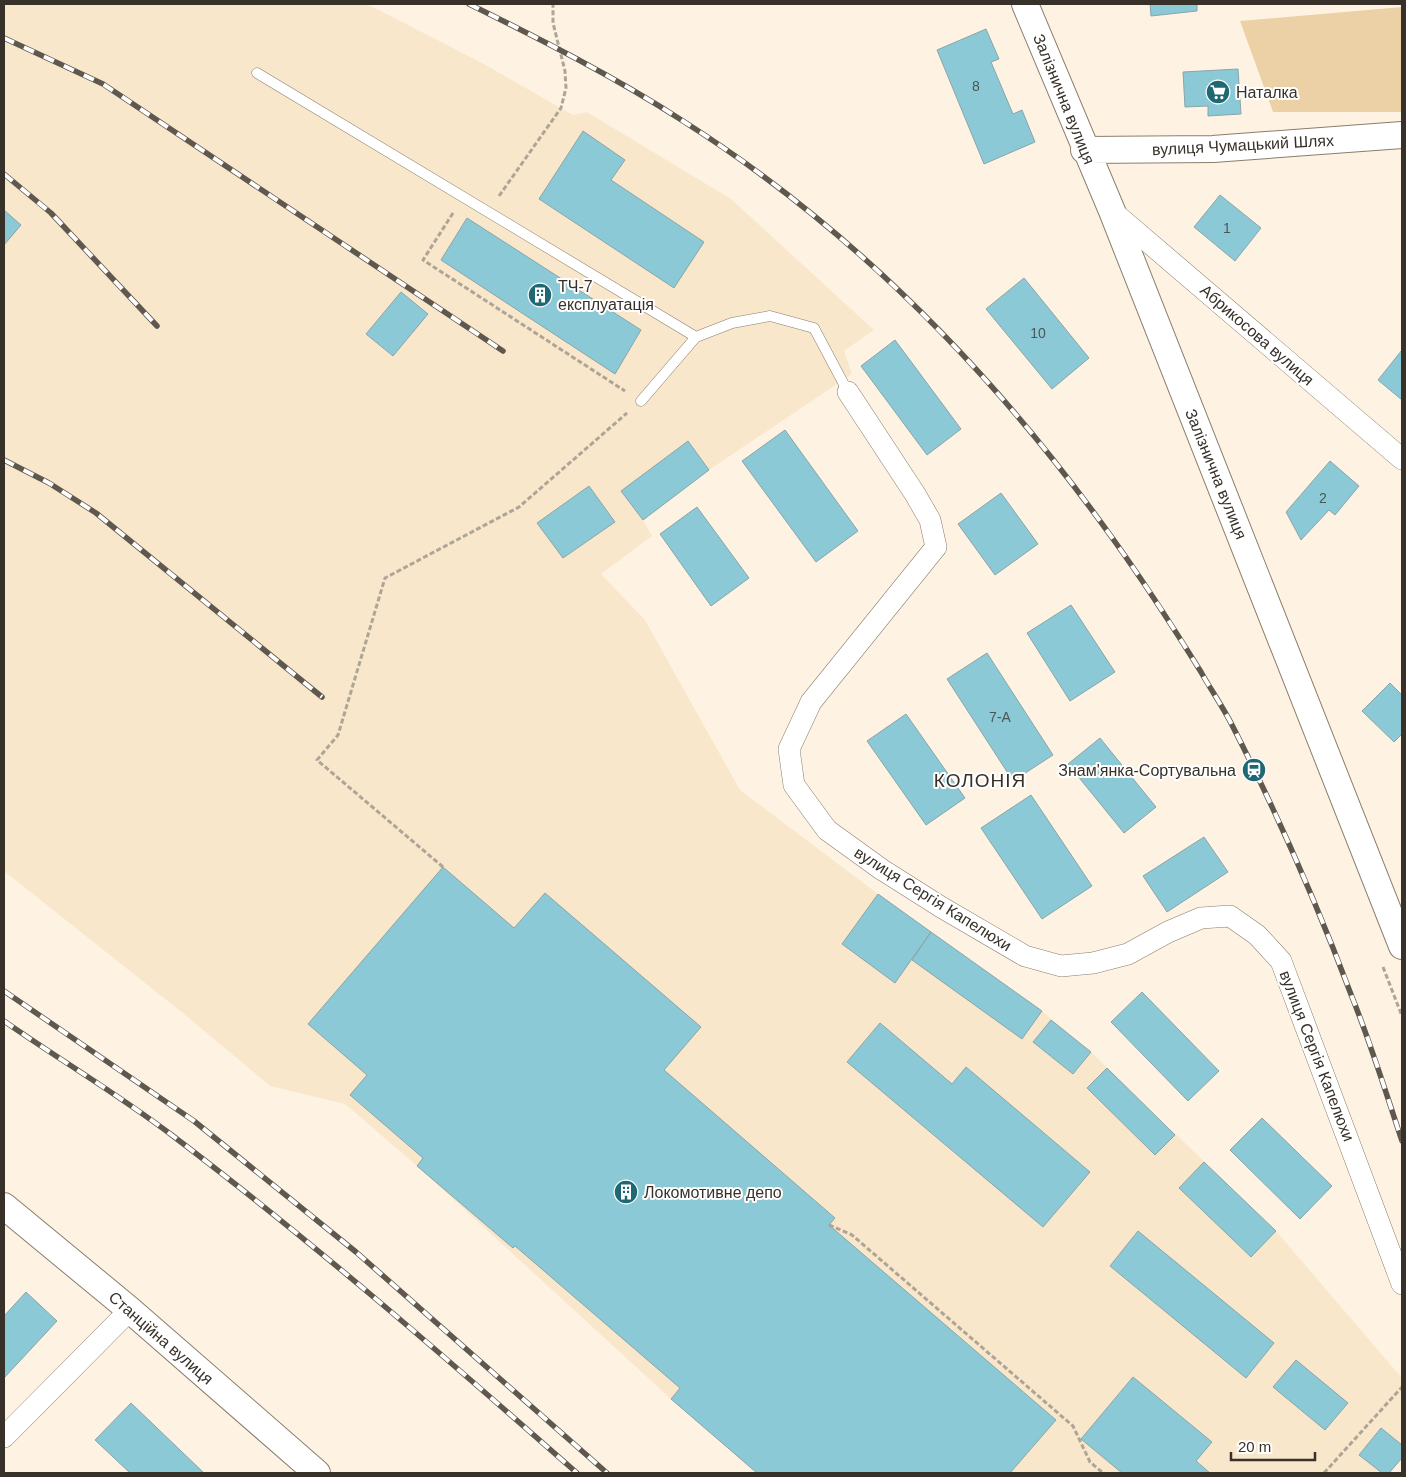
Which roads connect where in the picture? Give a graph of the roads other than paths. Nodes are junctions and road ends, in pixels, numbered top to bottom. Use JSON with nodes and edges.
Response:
{"nodes":[{"id":1,"x":1024,"y":4,"type":"edge"},
{"id":2,"x":257,"y":73,"type":"dead end"},
{"id":3,"x":1402,"y":135,"type":"edge"},
{"id":4,"x":1084,"y":150,"type":"junction"},
{"id":5,"x":1112,"y":211,"type":"junction"},
{"id":6,"x":696,"y":337,"type":"junction"},
{"id":7,"x":848,"y":392,"type":"joint"},
{"id":8,"x":640,"y":401,"type":"road end"},
{"id":9,"x":1402,"y":459,"type":"edge"},
{"id":10,"x":1402,"y":946,"type":"edge"},
{"id":11,"x":4,"y":1206,"type":"edge"},
{"id":12,"x":1402,"y":1284,"type":"edge"},
{"id":13,"x":130,"y":1310,"type":"junction"},
{"id":14,"x":4,"y":1437,"type":"edge"},
{"id":15,"x":316,"y":1473,"type":"edge"}],
"edges":[{"from":1,"to":4,"type":"street","name":"Залізнична вулиця"},
{"from":2,"to":6,"type":"lane"},
{"from":3,"to":4,"type":"street","name":"вулиця Чумацький Шлях"},
{"from":4,"to":5,"type":"street","name":"Залізнична вулиця"},
{"from":5,"to":9,"type":"street","name":"Абрикосова вулиця"},
{"from":5,"to":10,"type":"street","name":"Залізнична вулиця"},
{"from":6,"to":7,"type":"lane"},
{"from":6,"to":8,"type":"lane"},
{"from":7,"to":12,"type":"street","name":"вулиця Сергія Капелюхи"},
{"from":11,"to":13,"type":"street","name":"Станційна вулиця"},
{"from":13,"to":14,"type":"street"},
{"from":13,"to":15,"type":"street","name":"Станційна вулиця"}]}
